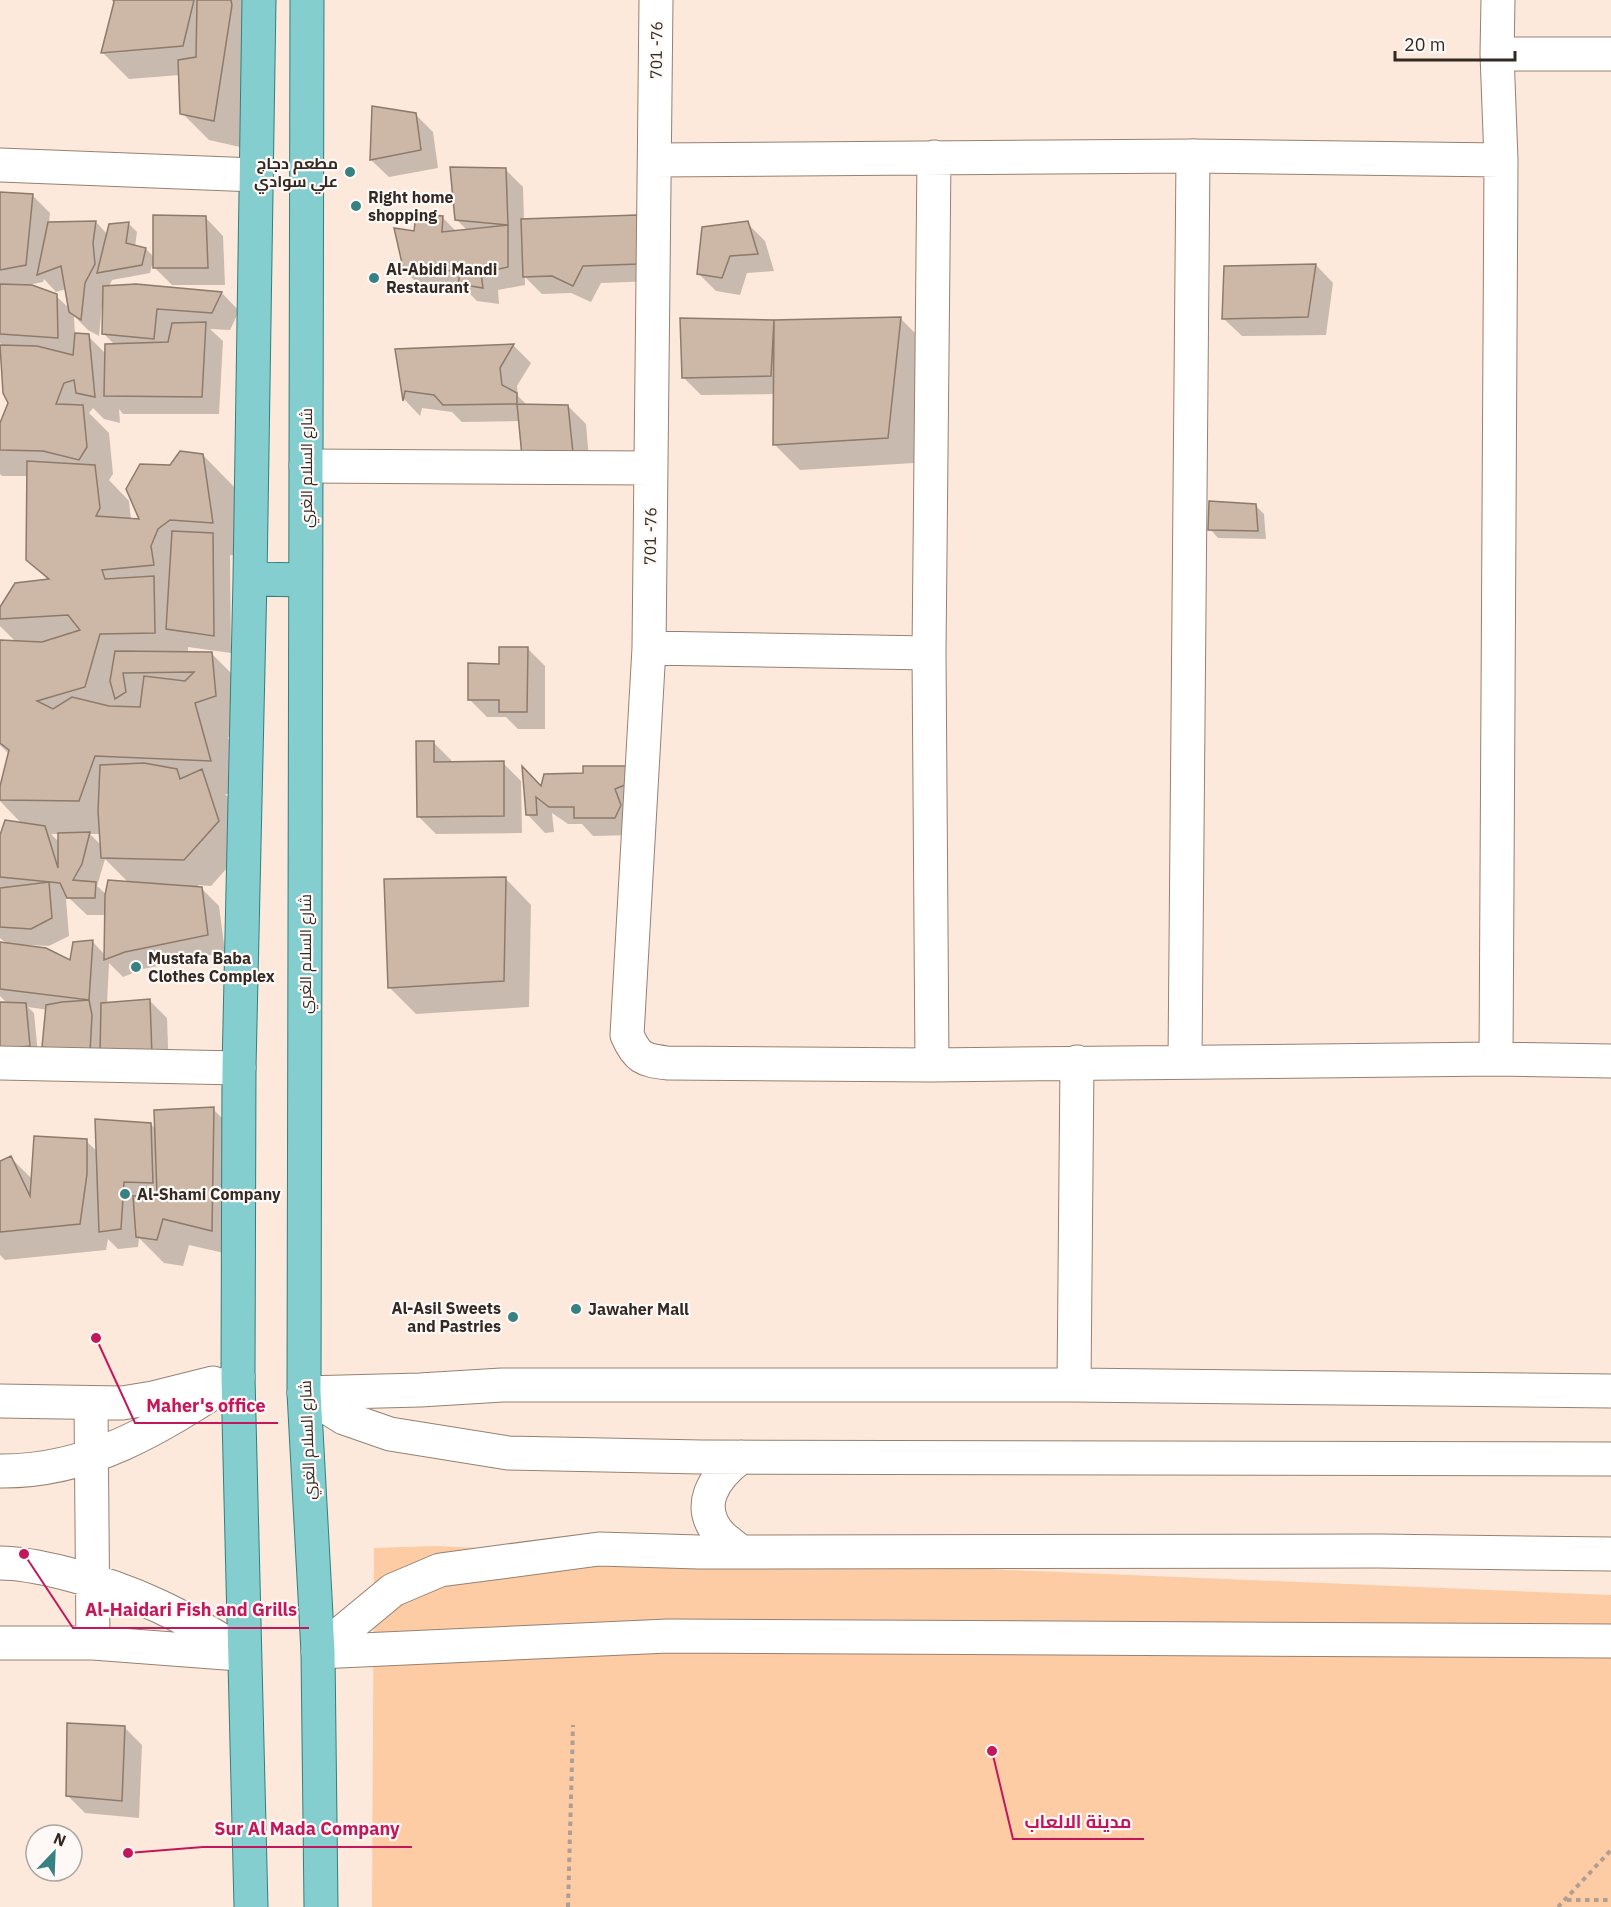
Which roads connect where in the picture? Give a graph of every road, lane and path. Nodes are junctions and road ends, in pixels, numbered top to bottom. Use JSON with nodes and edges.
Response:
{"nodes":[{"id":1,"x":259,"y":0,"type":"edge"},
{"id":2,"x":307,"y":0,"type":"edge"},
{"id":3,"x":656,"y":0,"type":"edge"},
{"id":4,"x":1498,"y":0,"type":"edge"},
{"id":5,"x":1497,"y":54,"type":"junction"},
{"id":6,"x":1611,"y":54,"type":"edge"},
{"id":7,"x":1193,"y":156,"type":"junction"},
{"id":8,"x":934,"y":157,"type":"junction"},
{"id":9,"x":655,"y":160,"type":"junction"},
{"id":10,"x":1500,"y":160,"type":"junction"},
{"id":11,"x":0,"y":165,"type":"edge"},
{"id":12,"x":256,"y":175,"type":"junction"},
{"id":13,"x":306,"y":466,"type":"junction"},
{"id":14,"x":651,"y":468,"type":"junction"},
{"id":15,"x":250,"y":579,"type":"junction"},
{"id":16,"x":305,"y":580,"type":"junction"},
{"id":17,"x":649,"y":648,"type":"junction"},
{"id":18,"x":929,"y":653,"type":"junction"},
{"id":19,"x":1496,"y":1059,"type":"junction"},
{"id":20,"x":1185,"y":1061,"type":"junction"},
{"id":21,"x":1611,"y":1061,"type":"edge"},
{"id":22,"x":1077,"y":1062,"type":"junction"},
{"id":23,"x":0,"y":1063,"type":"edge"},
{"id":24,"x":932,"y":1065,"type":"junction"},
{"id":25,"x":239,"y":1068,"type":"junction"},
{"id":26,"x":238,"y":1377,"type":"junction"},
{"id":27,"x":1074,"y":1385,"type":"junction"},
{"id":28,"x":1611,"y":1391,"type":"edge"},
{"id":29,"x":304,"y":1393,"type":"junction"},
{"id":30,"x":0,"y":1401,"type":"edge"},
{"id":31,"x":91,"y":1403,"type":"junction"},
{"id":32,"x":92,"y":1457,"type":"junction"},
{"id":33,"x":741,"y":1457,"type":"junction"},
{"id":34,"x":1611,"y":1459,"type":"edge"},
{"id":35,"x":0,"y":1472,"type":"edge"},
{"id":36,"x":741,"y":1552,"type":"junction"},
{"id":37,"x":1611,"y":1554,"type":"edge"},
{"id":38,"x":0,"y":1563,"type":"edge"},
{"id":39,"x":93,"y":1580,"type":"junction"},
{"id":40,"x":1611,"y":1641,"type":"edge"},
{"id":41,"x":0,"y":1643,"type":"edge"},
{"id":42,"x":93,"y":1643,"type":"junction"},
{"id":43,"x":318,"y":1652,"type":"junction"},
{"id":44,"x":244,"y":1654,"type":"junction"},
{"id":45,"x":573,"y":1725,"type":"dead end"},
{"id":46,"x":1611,"y":1850,"type":"edge"},
{"id":47,"x":1566,"y":1900,"type":"junction"},
{"id":48,"x":1611,"y":1900,"type":"edge"},
{"id":49,"x":251,"y":1907,"type":"edge"},
{"id":50,"x":321,"y":1907,"type":"edge"},
{"id":51,"x":568,"y":1907,"type":"edge"},
{"id":52,"x":1558,"y":1907,"type":"edge"}],
"edges":[{"from":1,"to":12,"type":"main road"},
{"from":2,"to":13,"type":"main road","name":"شارع السلام الغري"},
{"from":3,"to":9,"type":"street","name":"701 -76"},
{"from":4,"to":5,"type":"street"},
{"from":5,"to":6,"type":"street"},
{"from":5,"to":10,"type":"street"},
{"from":7,"to":8,"type":"street"},
{"from":7,"to":10,"type":"street"},
{"from":7,"to":20,"type":"street"},
{"from":8,"to":9,"type":"street"},
{"from":8,"to":18,"type":"street"},
{"from":9,"to":14,"type":"street","name":"701 -76"},
{"from":10,"to":19,"type":"street"},
{"from":11,"to":12,"type":"street"},
{"from":12,"to":15,"type":"main road"},
{"from":13,"to":14,"type":"street"},
{"from":13,"to":16,"type":"main road","name":"شارع السلام الغري"},
{"from":14,"to":17,"type":"street","name":"701 -76"},
{"from":15,"to":16,"type":"main road"},
{"from":15,"to":25,"type":"main road"},
{"from":16,"to":29,"type":"main road","name":"شارع السلام الغري"},
{"from":17,"to":18,"type":"street"},
{"from":17,"to":24,"type":"street","name":"701 -76"},
{"from":18,"to":24,"type":"street"},
{"from":19,"to":20,"type":"street"},
{"from":19,"to":21,"type":"street"},
{"from":20,"to":22,"type":"street"},
{"from":22,"to":24,"type":"street"},
{"from":22,"to":27,"type":"street"},
{"from":23,"to":25,"type":"street"},
{"from":25,"to":26,"type":"main road"},
{"from":26,"to":31,"type":"street"},
{"from":26,"to":32,"type":"street"},
{"from":26,"to":44,"type":"main road"},
{"from":27,"to":28,"type":"street"},
{"from":27,"to":29,"type":"street"},
{"from":29,"to":33,"type":"street"},
{"from":29,"to":43,"type":"main road","name":"شارع السلام الغري"},
{"from":30,"to":31,"type":"street"},
{"from":31,"to":32,"type":"street"},
{"from":32,"to":35,"type":"street"},
{"from":32,"to":39,"type":"street"},
{"from":33,"to":34,"type":"street"},
{"from":33,"to":36,"type":"street"},
{"from":36,"to":37,"type":"street"},
{"from":36,"to":43,"type":"street"},
{"from":38,"to":39,"type":"street"},
{"from":39,"to":42,"type":"street"},
{"from":39,"to":44,"type":"street"},
{"from":40,"to":43,"type":"street"},
{"from":41,"to":42,"type":"street"},
{"from":42,"to":44,"type":"street"},
{"from":43,"to":50,"type":"main road","name":"شارع السلام الغري"},
{"from":44,"to":49,"type":"main road"},
{"from":45,"to":51,"type":"path"},
{"from":46,"to":47,"type":"path"},
{"from":47,"to":48,"type":"path"},
{"from":47,"to":52,"type":"path"}]}
